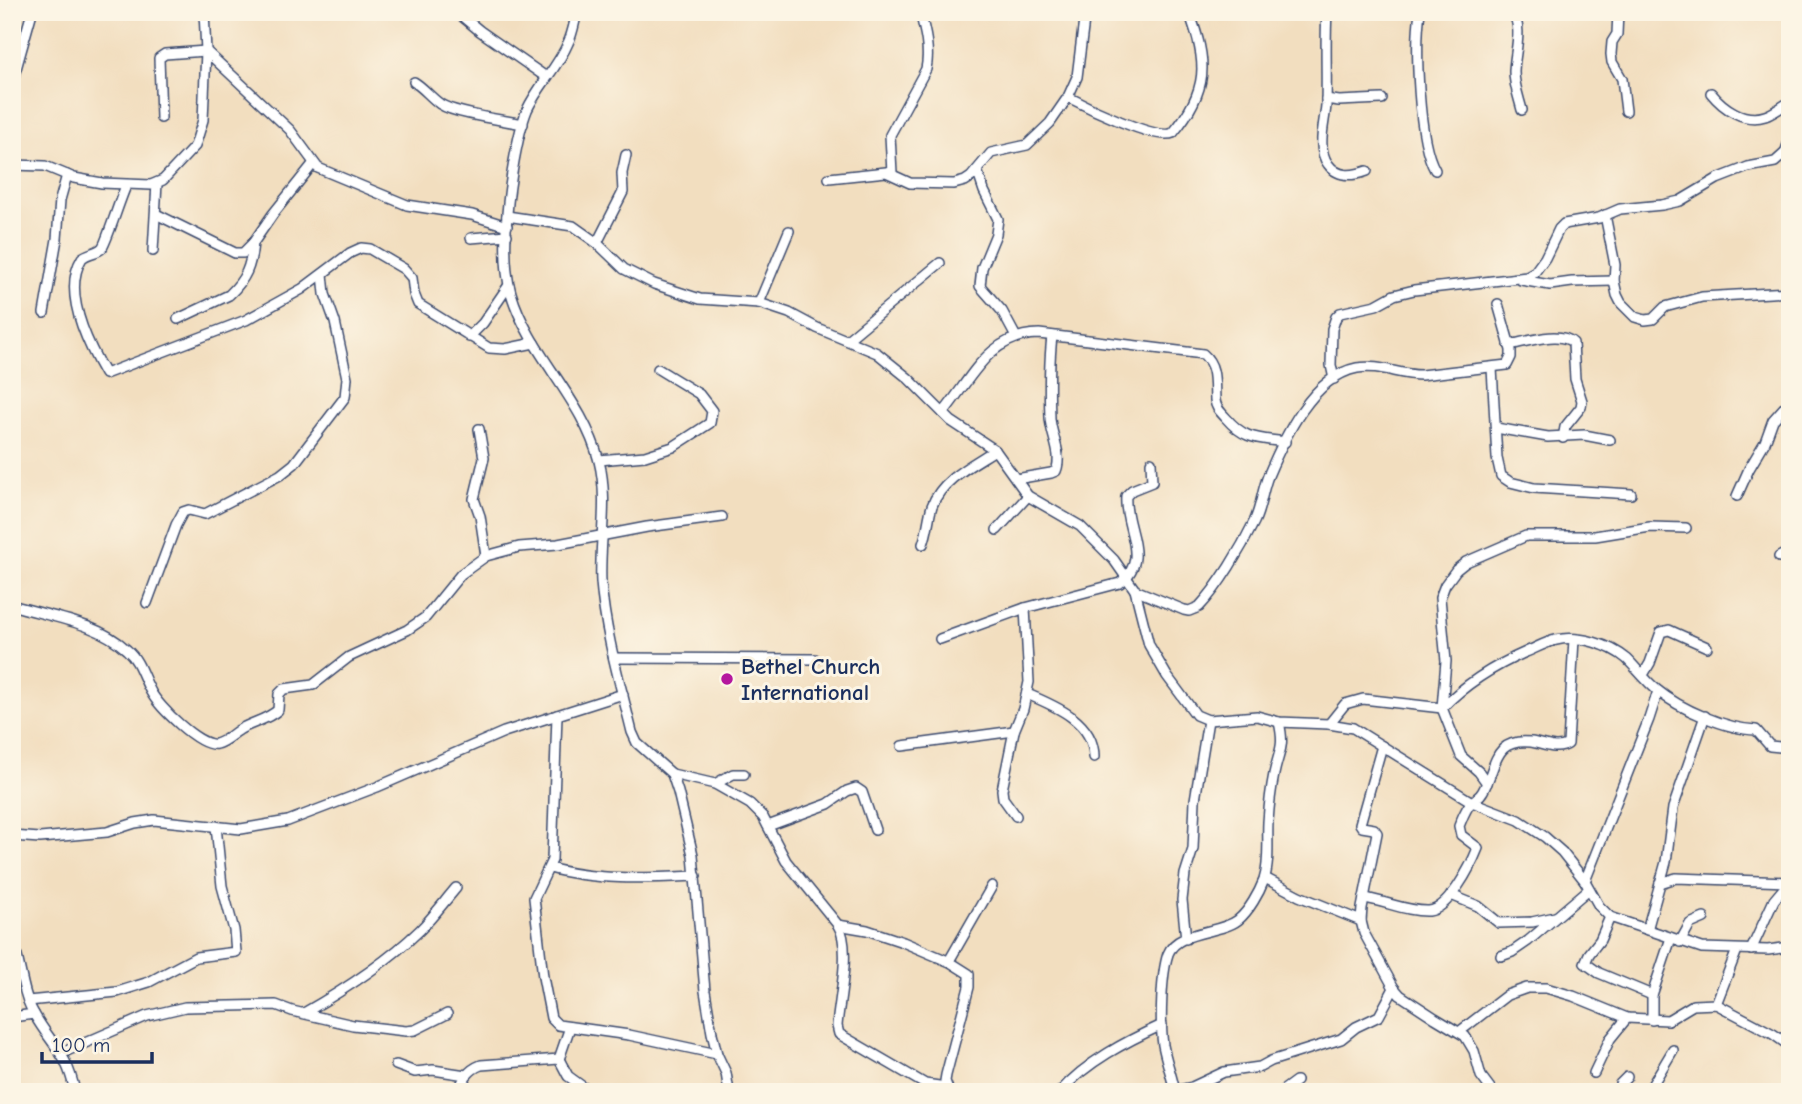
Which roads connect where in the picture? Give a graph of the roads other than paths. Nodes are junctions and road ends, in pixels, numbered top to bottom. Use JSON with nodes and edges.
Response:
{"nodes":[{"id":1,"x":32,"y":12,"type":"edge"},
{"id":2,"x":204,"y":12,"type":"edge"},
{"id":3,"x":457,"y":12,"type":"edge"},
{"id":4,"x":577,"y":12,"type":"edge"},
{"id":5,"x":920,"y":12,"type":"edge"},
{"id":6,"x":1085,"y":12,"type":"edge"},
{"id":7,"x":1189,"y":12,"type":"edge"},
{"id":8,"x":1327,"y":12,"type":"edge"},
{"id":9,"x":1420,"y":12,"type":"edge"},
{"id":10,"x":1512,"y":12,"type":"edge"},
{"id":11,"x":1618,"y":12,"type":"edge"},
{"id":12,"x":206,"y":51,"type":"junction"},
{"id":13,"x":546,"y":77,"type":"junction"},
{"id":14,"x":414,"y":82,"type":"dead end"},
{"id":15,"x":12,"y":83,"type":"edge"},
{"id":16,"x":1712,"y":93,"type":"dead end"},
{"id":17,"x":1068,"y":97,"type":"junction"},
{"id":18,"x":1326,"y":99,"type":"junction"},
{"id":19,"x":1382,"y":99,"type":"dead end"},
{"id":20,"x":1790,"y":102,"type":"edge"},
{"id":21,"x":1522,"y":110,"type":"dead end"},
{"id":22,"x":1626,"y":111,"type":"dead end"},
{"id":23,"x":161,"y":118,"type":"dead end"},
{"id":24,"x":523,"y":124,"type":"junction"},
{"id":25,"x":1790,"y":139,"type":"edge"},
{"id":26,"x":626,"y":155,"type":"dead end"},
{"id":27,"x":313,"y":164,"type":"junction"},
{"id":28,"x":12,"y":165,"type":"edge"},
{"id":29,"x":977,"y":170,"type":"junction"},
{"id":30,"x":1435,"y":170,"type":"dead end"},
{"id":31,"x":1367,"y":171,"type":"dead end"},
{"id":32,"x":891,"y":173,"type":"junction"},
{"id":33,"x":66,"y":174,"type":"junction"},
{"id":34,"x":830,"y":178,"type":"dead end"},
{"id":35,"x":157,"y":183,"type":"junction"},
{"id":36,"x":126,"y":186,"type":"junction"},
{"id":37,"x":156,"y":214,"type":"junction"},
{"id":38,"x":1605,"y":215,"type":"junction"},
{"id":39,"x":507,"y":226,"type":"junction"},
{"id":40,"x":789,"y":231,"type":"dead end"},
{"id":41,"x":471,"y":238,"type":"dead end"},
{"id":42,"x":253,"y":243,"type":"junction"},
{"id":43,"x":597,"y":243,"type":"junction"},
{"id":44,"x":153,"y":251,"type":"dead end"},
{"id":45,"x":940,"y":263,"type":"dead end"},
{"id":46,"x":323,"y":274,"type":"junction"},
{"id":47,"x":1520,"y":279,"type":"junction"},
{"id":48,"x":1614,"y":281,"type":"junction"},
{"id":49,"x":509,"y":285,"type":"junction"},
{"id":50,"x":1790,"y":292,"type":"edge"},
{"id":51,"x":759,"y":303,"type":"junction"},
{"id":52,"x":1498,"y":304,"type":"dead end"},
{"id":53,"x":44,"y":313,"type":"dead end"},
{"id":54,"x":178,"y":319,"type":"dead end"},
{"id":55,"x":1052,"y":336,"type":"junction"},
{"id":56,"x":469,"y":337,"type":"junction"},
{"id":57,"x":1016,"y":337,"type":"junction"},
{"id":58,"x":847,"y":340,"type":"junction"},
{"id":59,"x":534,"y":344,"type":"junction"},
{"id":60,"x":1509,"y":345,"type":"junction"},
{"id":61,"x":1492,"y":368,"type":"junction"},
{"id":62,"x":658,"y":369,"type":"dead end"},
{"id":63,"x":1334,"y":379,"type":"junction"},
{"id":64,"x":1790,"y":401,"type":"edge"},
{"id":65,"x":943,"y":413,"type":"junction"},
{"id":66,"x":1496,"y":428,"type":"junction"},
{"id":67,"x":479,"y":429,"type":"dead end"},
{"id":68,"x":1563,"y":438,"type":"junction"},
{"id":69,"x":1610,"y":440,"type":"dead end"},
{"id":70,"x":1284,"y":442,"type":"junction"},
{"id":71,"x":995,"y":450,"type":"junction"},
{"id":72,"x":599,"y":460,"type":"junction"},
{"id":73,"x":1151,"y":462,"type":"dead end"},
{"id":74,"x":1016,"y":479,"type":"junction"},
{"id":75,"x":1631,"y":494,"type":"dead end"},
{"id":76,"x":1028,"y":496,"type":"junction"},
{"id":77,"x":1737,"y":496,"type":"dead end"},
{"id":78,"x":722,"y":517,"type":"dead end"},
{"id":79,"x":1686,"y":528,"type":"dead end"},
{"id":80,"x":997,"y":530,"type":"dead end"},
{"id":81,"x":601,"y":536,"type":"junction"},
{"id":82,"x":923,"y":544,"type":"dead end"},
{"id":83,"x":1790,"y":551,"type":"edge"},
{"id":84,"x":486,"y":556,"type":"junction"},
{"id":85,"x":1779,"y":557,"type":"dead end"},
{"id":86,"x":1127,"y":577,"type":"junction"},
{"id":87,"x":1135,"y":590,"type":"junction"},
{"id":88,"x":147,"y":603,"type":"dead end"},
{"id":89,"x":12,"y":605,"type":"edge"},
{"id":90,"x":1025,"y":608,"type":"junction"},
{"id":91,"x":940,"y":639,"type":"dead end"},
{"id":92,"x":1574,"y":639,"type":"junction"},
{"id":93,"x":1707,"y":648,"type":"dead end"},
{"id":94,"x":614,"y":658,"type":"junction"},
{"id":95,"x":815,"y":659,"type":"dead end"},
{"id":96,"x":1643,"y":675,"type":"junction"},
{"id":97,"x":1658,"y":691,"type":"junction"},
{"id":98,"x":623,"y":694,"type":"junction"},
{"id":99,"x":1027,"y":694,"type":"junction"},
{"id":100,"x":1442,"y":708,"type":"junction"},
{"id":101,"x":556,"y":715,"type":"junction"},
{"id":102,"x":1705,"y":716,"type":"junction"},
{"id":103,"x":1208,"y":720,"type":"junction"},
{"id":104,"x":1279,"y":722,"type":"junction"},
{"id":105,"x":1329,"y":724,"type":"junction"},
{"id":106,"x":1014,"y":731,"type":"junction"},
{"id":107,"x":902,"y":746,"type":"dead end"},
{"id":108,"x":1382,"y":746,"type":"junction"},
{"id":109,"x":1790,"y":747,"type":"edge"},
{"id":110,"x":1094,"y":757,"type":"dead end"},
{"id":111,"x":672,"y":774,"type":"junction"},
{"id":112,"x":744,"y":774,"type":"dead end"},
{"id":113,"x":1487,"y":783,"type":"junction"},
{"id":114,"x":715,"y":784,"type":"junction"},
{"id":115,"x":1472,"y":802,"type":"junction"},
{"id":116,"x":1016,"y":816,"type":"dead end"},
{"id":117,"x":216,"y":826,"type":"junction"},
{"id":118,"x":768,"y":826,"type":"junction"},
{"id":119,"x":875,"y":830,"type":"dead end"},
{"id":120,"x":12,"y":836,"type":"edge"},
{"id":121,"x":550,"y":868,"type":"junction"},
{"id":122,"x":696,"y":876,"type":"junction"},
{"id":123,"x":1265,"y":878,"type":"junction"},
{"id":124,"x":1789,"y":881,"type":"edge"},
{"id":125,"x":1660,"y":883,"type":"junction"},
{"id":126,"x":1587,"y":885,"type":"junction"},
{"id":127,"x":992,"y":886,"type":"dead end"},
{"id":128,"x":456,"y":888,"type":"dead end"},
{"id":129,"x":1451,"y":895,"type":"junction"},
{"id":130,"x":1364,"y":898,"type":"junction"},
{"id":131,"x":1555,"y":917,"type":"junction"},
{"id":132,"x":1610,"y":917,"type":"junction"},
{"id":133,"x":1704,"y":918,"type":"dead end"},
{"id":134,"x":1361,"y":921,"type":"junction"},
{"id":135,"x":838,"y":925,"type":"junction"},
{"id":136,"x":1647,"y":930,"type":"junction"},
{"id":137,"x":12,"y":939,"type":"edge"},
{"id":138,"x":1186,"y":939,"type":"junction"},
{"id":139,"x":1671,"y":939,"type":"junction"},
{"id":140,"x":1681,"y":942,"type":"junction"},
{"id":141,"x":1790,"y":947,"type":"edge"},
{"id":142,"x":1737,"y":950,"type":"junction"},
{"id":143,"x":1751,"y":950,"type":"junction"},
{"id":144,"x":1501,"y":956,"type":"dead end"},
{"id":145,"x":949,"y":961,"type":"junction"},
{"id":146,"x":1394,"y":988,"type":"junction"},
{"id":147,"x":1652,"y":996,"type":"junction"},
{"id":148,"x":28,"y":1000,"type":"junction"},
{"id":149,"x":1716,"y":1004,"type":"junction"},
{"id":150,"x":304,"y":1013,"type":"junction"},
{"id":151,"x":34,"y":1014,"type":"junction"},
{"id":152,"x":447,"y":1014,"type":"dead end"},
{"id":153,"x":12,"y":1017,"type":"edge"},
{"id":154,"x":1627,"y":1018,"type":"junction"},
{"id":155,"x":1652,"y":1020,"type":"junction"},
{"id":156,"x":1162,"y":1025,"type":"junction"},
{"id":157,"x":570,"y":1027,"type":"junction"},
{"id":158,"x":1459,"y":1032,"type":"junction"},
{"id":159,"x":1790,"y":1046,"type":"edge"},
{"id":160,"x":1673,"y":1050,"type":"dead end"},
{"id":161,"x":62,"y":1053,"type":"junction"},
{"id":162,"x":718,"y":1055,"type":"junction"},
{"id":163,"x":559,"y":1059,"type":"junction"},
{"id":164,"x":396,"y":1065,"type":"dead end"},
{"id":165,"x":1594,"y":1073,"type":"dead end"},
{"id":166,"x":466,"y":1075,"type":"junction"},
{"id":167,"x":1626,"y":1077,"type":"dead end"},
{"id":168,"x":1296,"y":1081,"type":"dead end"},
{"id":169,"x":948,"y":1089,"type":"edge"},
{"id":170,"x":1175,"y":1091,"type":"edge"},
{"id":171,"x":75,"y":1092,"type":"edge"},
{"id":172,"x":458,"y":1092,"type":"edge"},
{"id":173,"x":590,"y":1092,"type":"edge"},
{"id":174,"x":729,"y":1092,"type":"edge"},
{"id":175,"x":1060,"y":1092,"type":"edge"},
{"id":176,"x":1281,"y":1092,"type":"edge"},
{"id":177,"x":1493,"y":1092,"type":"edge"},
{"id":178,"x":1618,"y":1092,"type":"edge"},
{"id":179,"x":1648,"y":1092,"type":"edge"}],
"edges":[{"from":1,"to":15,"type":"street"},
{"from":2,"to":12,"type":"street"},
{"from":3,"to":13,"type":"street"},
{"from":4,"to":13,"type":"street"},
{"from":5,"to":32,"type":"street"},
{"from":6,"to":17,"type":"street"},
{"from":7,"to":17,"type":"street"},
{"from":8,"to":18,"type":"street"},
{"from":9,"to":30,"type":"street"},
{"from":10,"to":21,"type":"street"},
{"from":11,"to":22,"type":"street"},
{"from":12,"to":23,"type":"street"},
{"from":12,"to":27,"type":"street"},
{"from":12,"to":35,"type":"street"},
{"from":13,"to":24,"type":"street"},
{"from":14,"to":24,"type":"street"},
{"from":16,"to":20,"type":"street"},
{"from":17,"to":29,"type":"street"},
{"from":18,"to":19,"type":"street"},
{"from":18,"to":31,"type":"street"},
{"from":24,"to":39,"type":"street"},
{"from":25,"to":38,"type":"street"},
{"from":26,"to":43,"type":"street"},
{"from":27,"to":39,"type":"street"},
{"from":27,"to":42,"type":"street"},
{"from":28,"to":33,"type":"street"},
{"from":29,"to":32,"type":"street"},
{"from":29,"to":57,"type":"street"},
{"from":32,"to":34,"type":"street"},
{"from":33,"to":36,"type":"street"},
{"from":33,"to":53,"type":"street"},
{"from":35,"to":36,"type":"street"},
{"from":35,"to":37,"type":"street"},
{"from":36,"to":46,"type":"street"},
{"from":37,"to":42,"type":"street"},
{"from":37,"to":44,"type":"street"},
{"from":38,"to":47,"type":"street"},
{"from":38,"to":48,"type":"street"},
{"from":39,"to":41,"type":"street"},
{"from":39,"to":43,"type":"street"},
{"from":39,"to":49,"type":"street"},
{"from":40,"to":51,"type":"street"},
{"from":42,"to":54,"type":"street"},
{"from":43,"to":51,"type":"street"},
{"from":45,"to":58,"type":"street"},
{"from":46,"to":56,"type":"street"},
{"from":46,"to":88,"type":"street"},
{"from":47,"to":48,"type":"street"},
{"from":47,"to":63,"type":"street"},
{"from":48,"to":50,"type":"street"},
{"from":49,"to":56,"type":"street"},
{"from":49,"to":59,"type":"street"},
{"from":51,"to":58,"type":"street"},
{"from":52,"to":60,"type":"street"},
{"from":55,"to":57,"type":"street"},
{"from":55,"to":70,"type":"street"},
{"from":55,"to":74,"type":"street"},
{"from":56,"to":59,"type":"street"},
{"from":57,"to":65,"type":"street"},
{"from":58,"to":65,"type":"street"},
{"from":59,"to":72,"type":"street"},
{"from":60,"to":61,"type":"street"},
{"from":60,"to":68,"type":"street"},
{"from":61,"to":63,"type":"street"},
{"from":61,"to":66,"type":"street"},
{"from":62,"to":72,"type":"street"},
{"from":63,"to":70,"type":"street"},
{"from":64,"to":77,"type":"street"},
{"from":65,"to":71,"type":"street"},
{"from":66,"to":68,"type":"street"},
{"from":66,"to":75,"type":"street"},
{"from":67,"to":84,"type":"street"},
{"from":68,"to":69,"type":"street"},
{"from":70,"to":87,"type":"street"},
{"from":71,"to":74,"type":"street"},
{"from":71,"to":82,"type":"street"},
{"from":72,"to":81,"type":"street"},
{"from":73,"to":86,"type":"street"},
{"from":74,"to":76,"type":"street"},
{"from":76,"to":80,"type":"street"},
{"from":76,"to":86,"type":"street"},
{"from":78,"to":81,"type":"street"},
{"from":79,"to":100,"type":"street"},
{"from":81,"to":84,"type":"street"},
{"from":81,"to":94,"type":"street"},
{"from":83,"to":85,"type":"street"},
{"from":84,"to":89,"type":"street"},
{"from":86,"to":87,"type":"street"},
{"from":86,"to":90,"type":"street"},
{"from":87,"to":103,"type":"street"},
{"from":90,"to":91,"type":"street"},
{"from":90,"to":99,"type":"street"},
{"from":92,"to":96,"type":"street"},
{"from":92,"to":100,"type":"street"},
{"from":92,"to":113,"type":"street"},
{"from":93,"to":96,"type":"street"},
{"from":94,"to":95,"type":"street"},
{"from":94,"to":98,"type":"street"},
{"from":96,"to":97,"type":"street"},
{"from":97,"to":102,"type":"street"},
{"from":97,"to":126,"type":"street"},
{"from":98,"to":101,"type":"street"},
{"from":98,"to":111,"type":"street"},
{"from":99,"to":106,"type":"street"},
{"from":99,"to":110,"type":"street"},
{"from":100,"to":105,"type":"street"},
{"from":100,"to":113,"type":"street"},
{"from":101,"to":117,"type":"street"},
{"from":101,"to":121,"type":"street"},
{"from":102,"to":109,"type":"street"},
{"from":102,"to":125,"type":"street"},
{"from":103,"to":104,"type":"street"},
{"from":103,"to":138,"type":"street"},
{"from":104,"to":105,"type":"street"},
{"from":104,"to":123,"type":"street"},
{"from":105,"to":108,"type":"street"},
{"from":106,"to":107,"type":"street"},
{"from":106,"to":116,"type":"street"},
{"from":108,"to":115,"type":"street"},
{"from":108,"to":130,"type":"street"},
{"from":111,"to":114,"type":"street"},
{"from":111,"to":122,"type":"street"},
{"from":112,"to":114,"type":"street"},
{"from":113,"to":115,"type":"street"},
{"from":114,"to":118,"type":"street"},
{"from":115,"to":126,"type":"street"},
{"from":115,"to":129,"type":"street"},
{"from":117,"to":120,"type":"street"},
{"from":117,"to":148,"type":"street"},
{"from":118,"to":119,"type":"street"},
{"from":118,"to":135,"type":"street"},
{"from":121,"to":122,"type":"street"},
{"from":121,"to":157,"type":"street"},
{"from":122,"to":162,"type":"street"},
{"from":123,"to":134,"type":"street"},
{"from":123,"to":138,"type":"street"},
{"from":124,"to":125,"type":"street"},
{"from":124,"to":143,"type":"street"},
{"from":125,"to":136,"type":"street"},
{"from":126,"to":131,"type":"street"},
{"from":126,"to":132,"type":"street"},
{"from":127,"to":145,"type":"street"},
{"from":128,"to":150,"type":"street"},
{"from":129,"to":130,"type":"street"},
{"from":129,"to":131,"type":"street"},
{"from":130,"to":134,"type":"street"},
{"from":131,"to":144,"type":"street"},
{"from":132,"to":136,"type":"street"},
{"from":132,"to":147,"type":"street"},
{"from":133,"to":140,"type":"street"},
{"from":134,"to":146,"type":"street"},
{"from":135,"to":145,"type":"street"},
{"from":135,"to":169,"type":"street"},
{"from":136,"to":139,"type":"street"},
{"from":137,"to":148,"type":"street"},
{"from":138,"to":156,"type":"street"},
{"from":139,"to":140,"type":"street"},
{"from":139,"to":147,"type":"street"},
{"from":140,"to":142,"type":"street"},
{"from":141,"to":143,"type":"street"},
{"from":142,"to":143,"type":"street"},
{"from":142,"to":149,"type":"street"},
{"from":145,"to":169,"type":"street"},
{"from":146,"to":158,"type":"street"},
{"from":146,"to":170,"type":"street"},
{"from":147,"to":155,"type":"street"},
{"from":148,"to":151,"type":"street"},
{"from":149,"to":155,"type":"street"},
{"from":149,"to":159,"type":"street"},
{"from":150,"to":152,"type":"street"},
{"from":150,"to":161,"type":"street"},
{"from":151,"to":153,"type":"street"},
{"from":151,"to":161,"type":"street"},
{"from":154,"to":155,"type":"street"},
{"from":154,"to":158,"type":"street"},
{"from":154,"to":165,"type":"street"},
{"from":156,"to":170,"type":"street"},
{"from":156,"to":175,"type":"street"},
{"from":157,"to":162,"type":"street"},
{"from":157,"to":163,"type":"street"},
{"from":158,"to":177,"type":"street"},
{"from":160,"to":179,"type":"street"},
{"from":161,"to":171,"type":"street"},
{"from":162,"to":174,"type":"street"},
{"from":163,"to":166,"type":"street"},
{"from":163,"to":173,"type":"street"},
{"from":164,"to":166,"type":"street"},
{"from":166,"to":172,"type":"street"},
{"from":167,"to":178,"type":"street"},
{"from":168,"to":176,"type":"street"}]}
